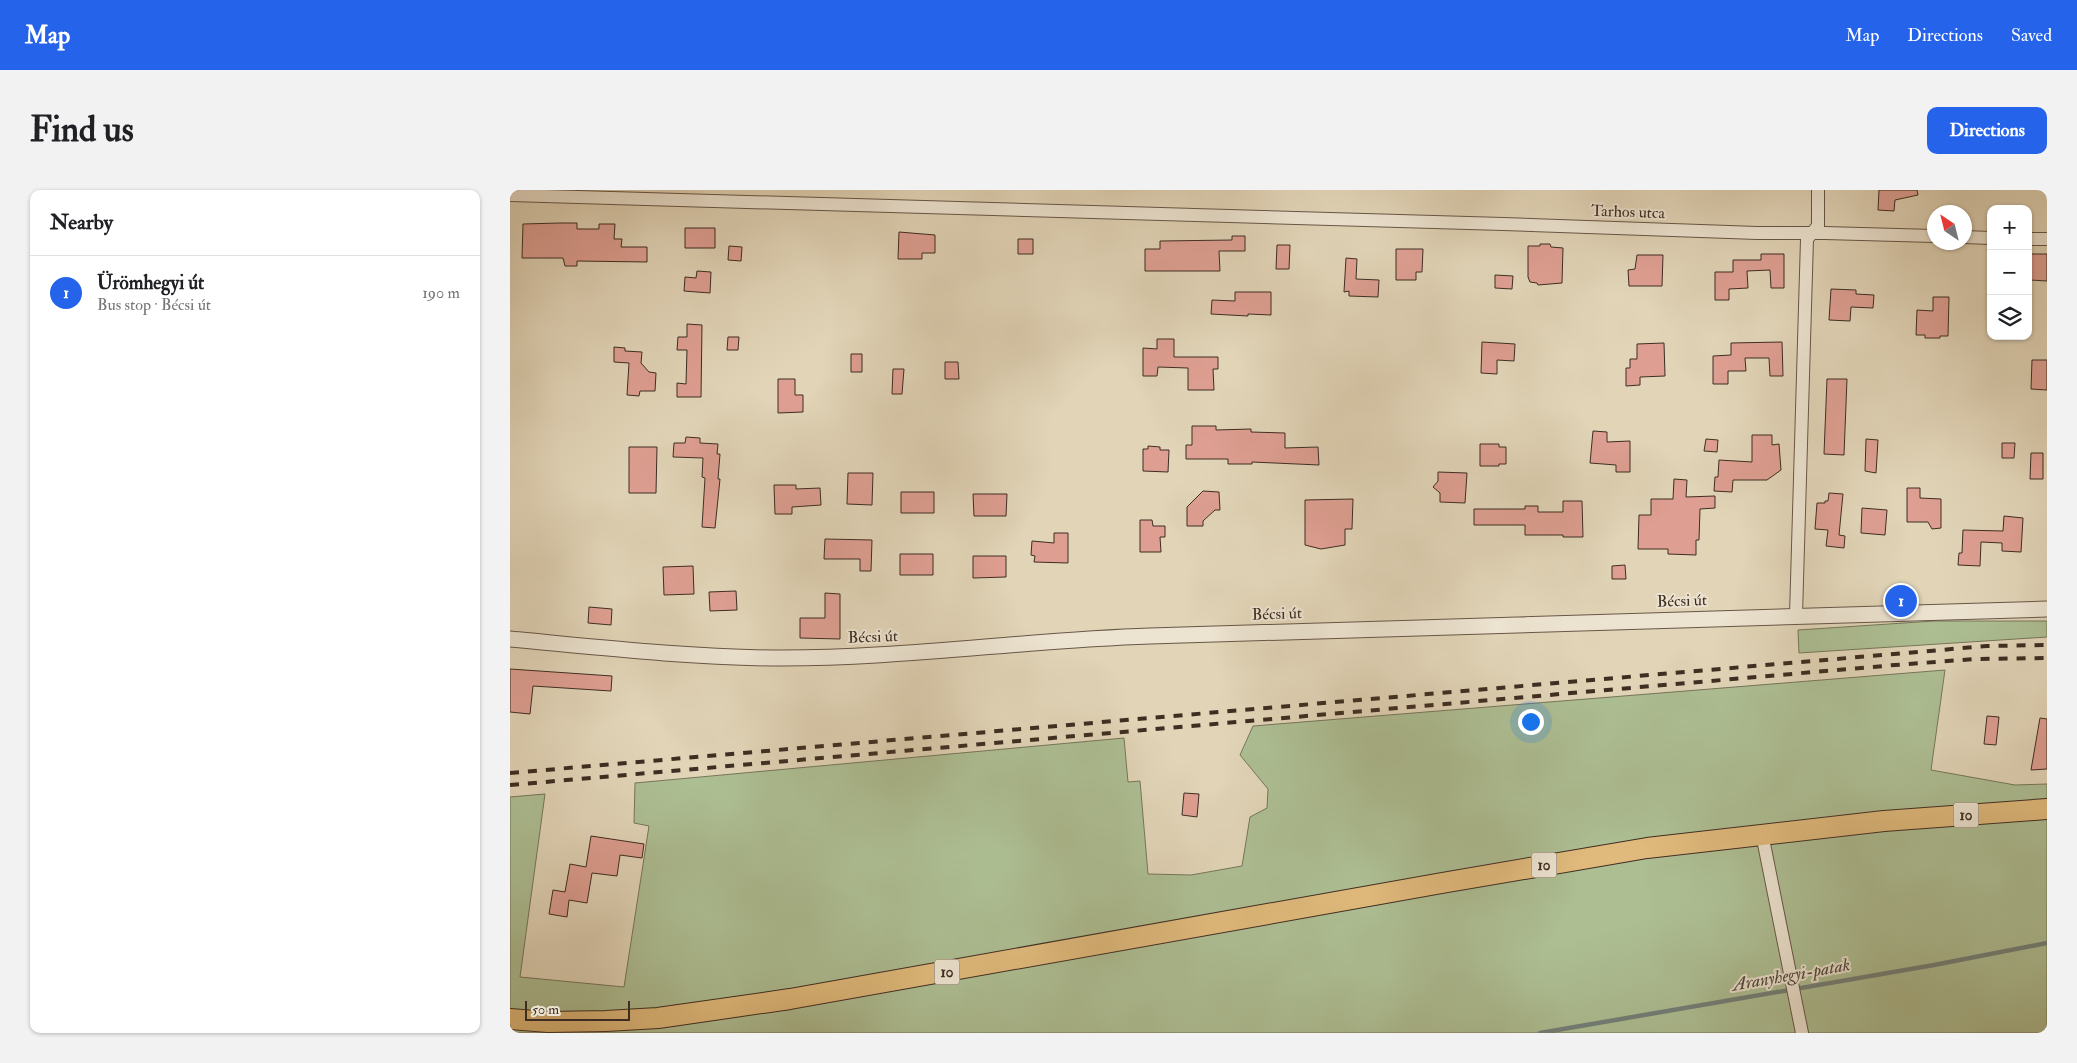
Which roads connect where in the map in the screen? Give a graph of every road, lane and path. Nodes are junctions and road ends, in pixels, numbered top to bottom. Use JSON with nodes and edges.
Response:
{"nodes":[{"id":1,"x":1818,"y":190,"type":"edge"},
{"id":2,"x":510,"y":195,"type":"edge"},
{"id":3,"x":1812,"y":232,"type":"junction"},
{"id":4,"x":1927,"y":236,"type":"edge"},
{"id":5,"x":1972,"y":237,"type":"edge"},
{"id":6,"x":1987,"y":238,"type":"edge"},
{"id":7,"x":2032,"y":239,"type":"edge"},
{"id":8,"x":2047,"y":239,"type":"edge"},
{"id":9,"x":2047,"y":609,"type":"edge"},
{"id":10,"x":1796,"y":615,"type":"junction"},
{"id":11,"x":510,"y":639,"type":"edge"},
{"id":12,"x":2047,"y":810,"type":"edge"},
{"id":13,"x":1762,"y":834,"type":"junction"},
{"id":14,"x":510,"y":1019,"type":"edge"},
{"id":15,"x":1801,"y":1029,"type":"edge"}],
"edges":[{"from":1,"to":3,"type":"street"},
{"from":2,"to":3,"type":"street","name":"Tarhos utca"},
{"from":3,"to":4,"type":"street","name":"Tarhos utca"},
{"from":3,"to":10,"type":"street"},
{"from":5,"to":6,"type":"street"},
{"from":7,"to":8,"type":"street"},
{"from":9,"to":10,"type":"street","name":"Bécsi út"},
{"from":10,"to":11,"type":"street","name":"Bécsi út"},
{"from":12,"to":13,"type":"main road","number":"10"},
{"from":13,"to":14,"type":"main road","number":"10"},
{"from":13,"to":15,"type":"street"}]}
